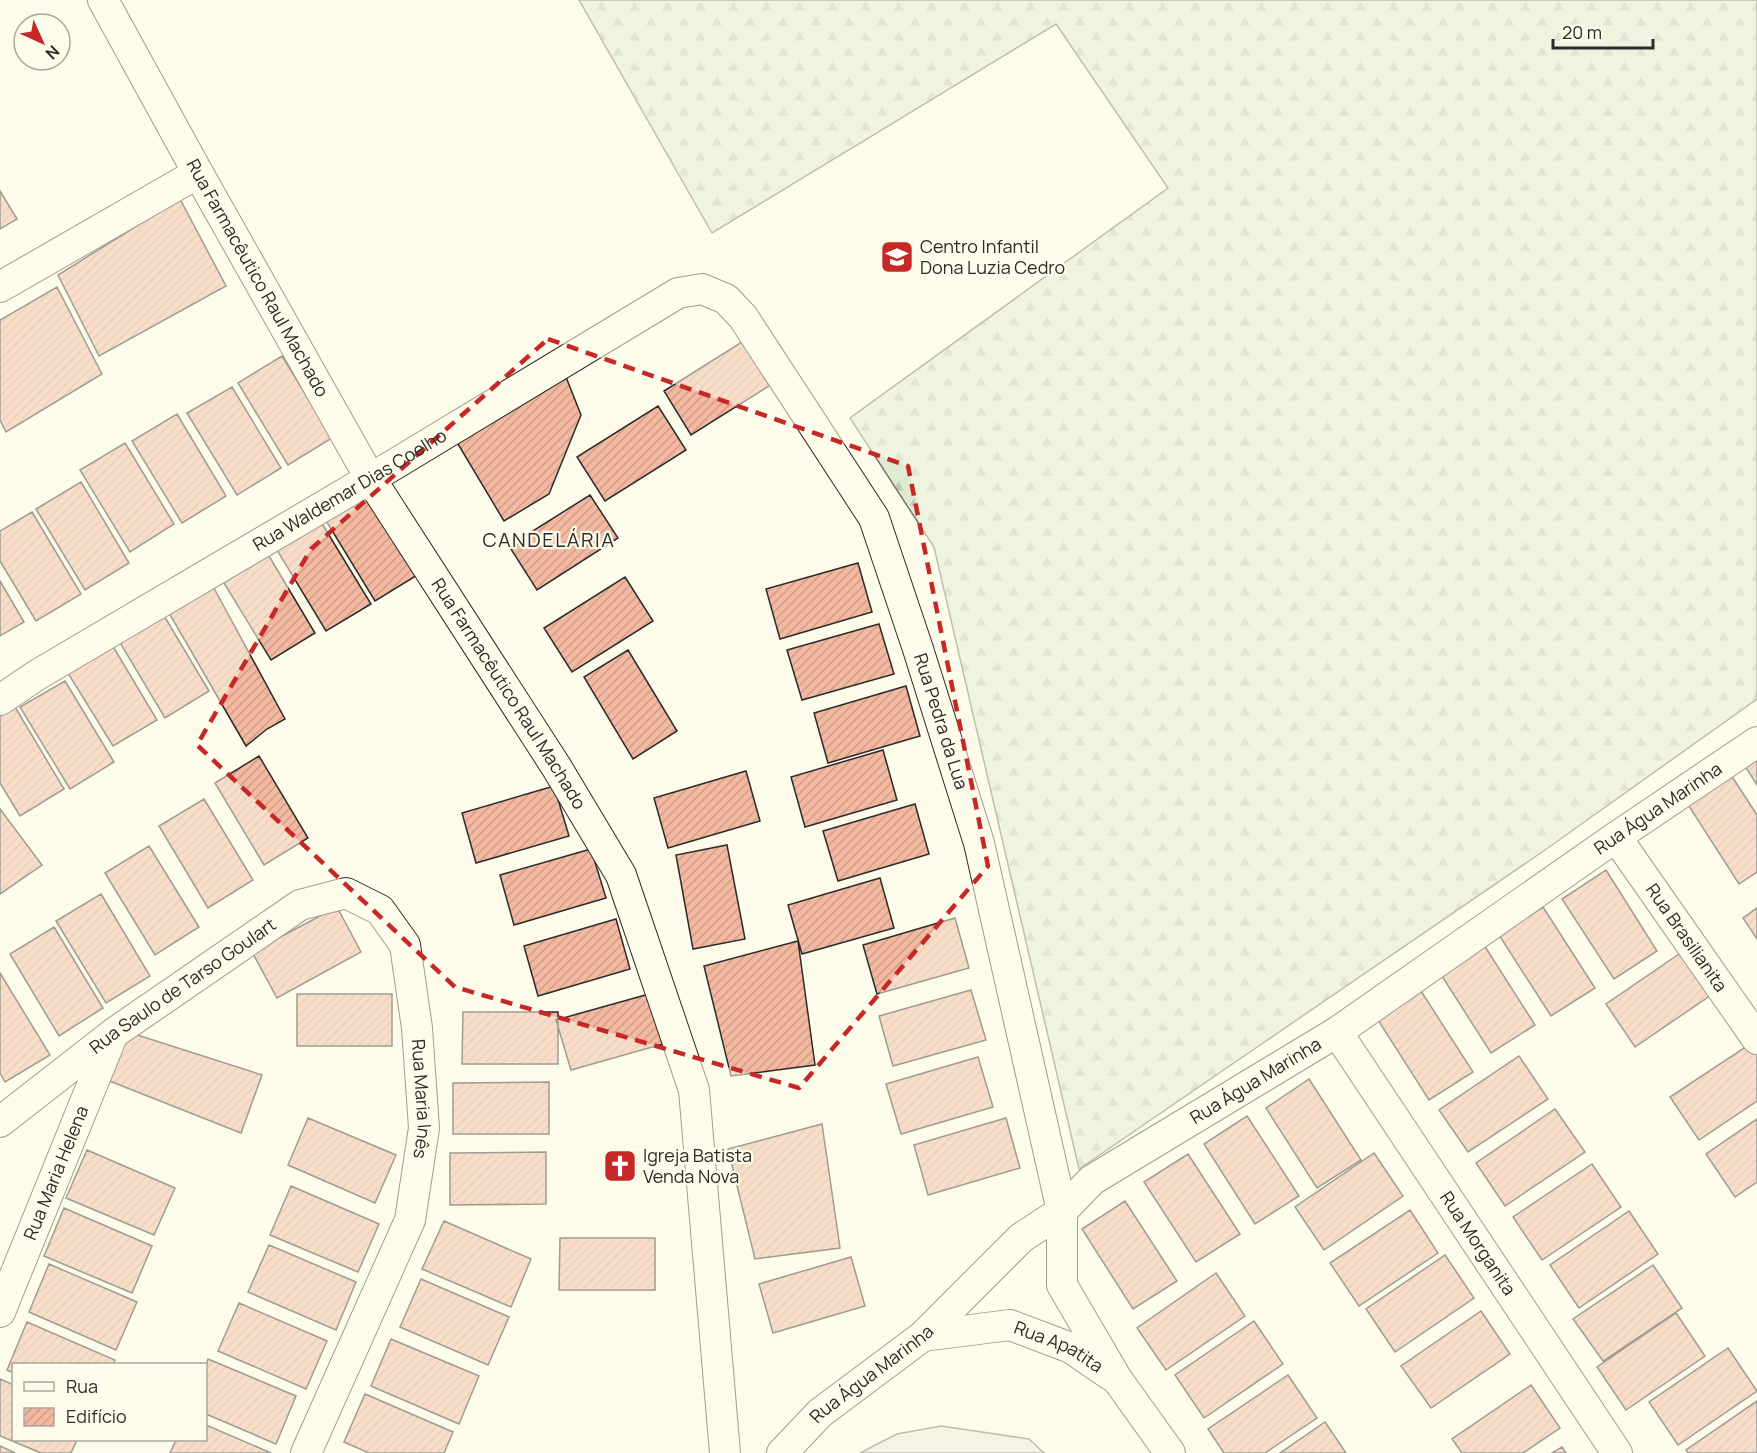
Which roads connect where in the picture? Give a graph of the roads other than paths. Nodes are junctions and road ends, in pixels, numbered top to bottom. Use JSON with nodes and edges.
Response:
{"nodes":[{"id":1,"x":103,"y":0,"type":"edge"},
{"id":2,"x":198,"y":173,"type":"junction"},
{"id":3,"x":0,"y":287,"type":"edge"},
{"id":4,"x":702,"y":289,"type":"joint"},
{"id":5,"x":370,"y":478,"type":"junction"},
{"id":6,"x":0,"y":700,"type":"edge"},
{"id":7,"x":1757,"y":742,"type":"edge"},
{"id":8,"x":1616,"y":837,"type":"junction"},
{"id":9,"x":380,"y":910,"type":"joint"},
{"id":10,"x":1337,"y":1032,"type":"junction"},
{"id":11,"x":114,"y":1033,"type":"junction"},
{"id":12,"x":1757,"y":1039,"type":"edge"},
{"id":13,"x":0,"y":1122,"type":"edge"},
{"id":14,"x":1062,"y":1211,"type":"junction"},
{"id":15,"x":0,"y":1312,"type":"edge"},
{"id":16,"x":923,"y":1336,"type":"junction"},
{"id":17,"x":1118,"y":1379,"type":"junction"},
{"id":18,"x":306,"y":1453,"type":"edge"},
{"id":19,"x":725,"y":1453,"type":"edge"},
{"id":20,"x":782,"y":1453,"type":"edge"},
{"id":21,"x":1170,"y":1453,"type":"edge"},
{"id":22,"x":1617,"y":1453,"type":"edge"}],
"edges":[{"from":1,"to":2,"type":"street","name":"Rua Farmacêutico Raul Machado"},
{"from":2,"to":3,"type":"street"},
{"from":2,"to":5,"type":"street","name":"Rua Farmacêutico Raul Machado"},
{"from":4,"to":5,"type":"street","name":"Rua Waldemar Dias Coelho"},
{"from":4,"to":14,"type":"street","name":"Rua Pedra da Lua"},
{"from":5,"to":6,"type":"street","name":"Rua Waldemar Dias Coelho"},
{"from":5,"to":19,"type":"street","name":"Rua Farmacêutico Raul Machado"},
{"from":7,"to":8,"type":"street","name":"Rua Água Marinha"},
{"from":8,"to":10,"type":"street","name":"Rua Água Marinha"},
{"from":8,"to":12,"type":"street","name":"Rua Brasilianita"},
{"from":9,"to":11,"type":"street","name":"Rua Saulo de Tarso Goulart"},
{"from":9,"to":18,"type":"street","name":"Rua Maria Inês"},
{"from":10,"to":14,"type":"street","name":"Rua Água Marinha"},
{"from":10,"to":22,"type":"street","name":"Rua Morganita"},
{"from":11,"to":13,"type":"street","name":"Rua Saulo de Tarso Goulart"},
{"from":11,"to":15,"type":"street","name":"Rua Maria Helena"},
{"from":14,"to":16,"type":"street","name":"Rua Água Marinha"},
{"from":14,"to":17,"type":"street","name":"Rua Apatita"},
{"from":16,"to":17,"type":"street","name":"Rua Apatita"},
{"from":16,"to":20,"type":"street","name":"Rua Água Marinha"},
{"from":17,"to":21,"type":"street","name":"Rua Apatita"}]}
